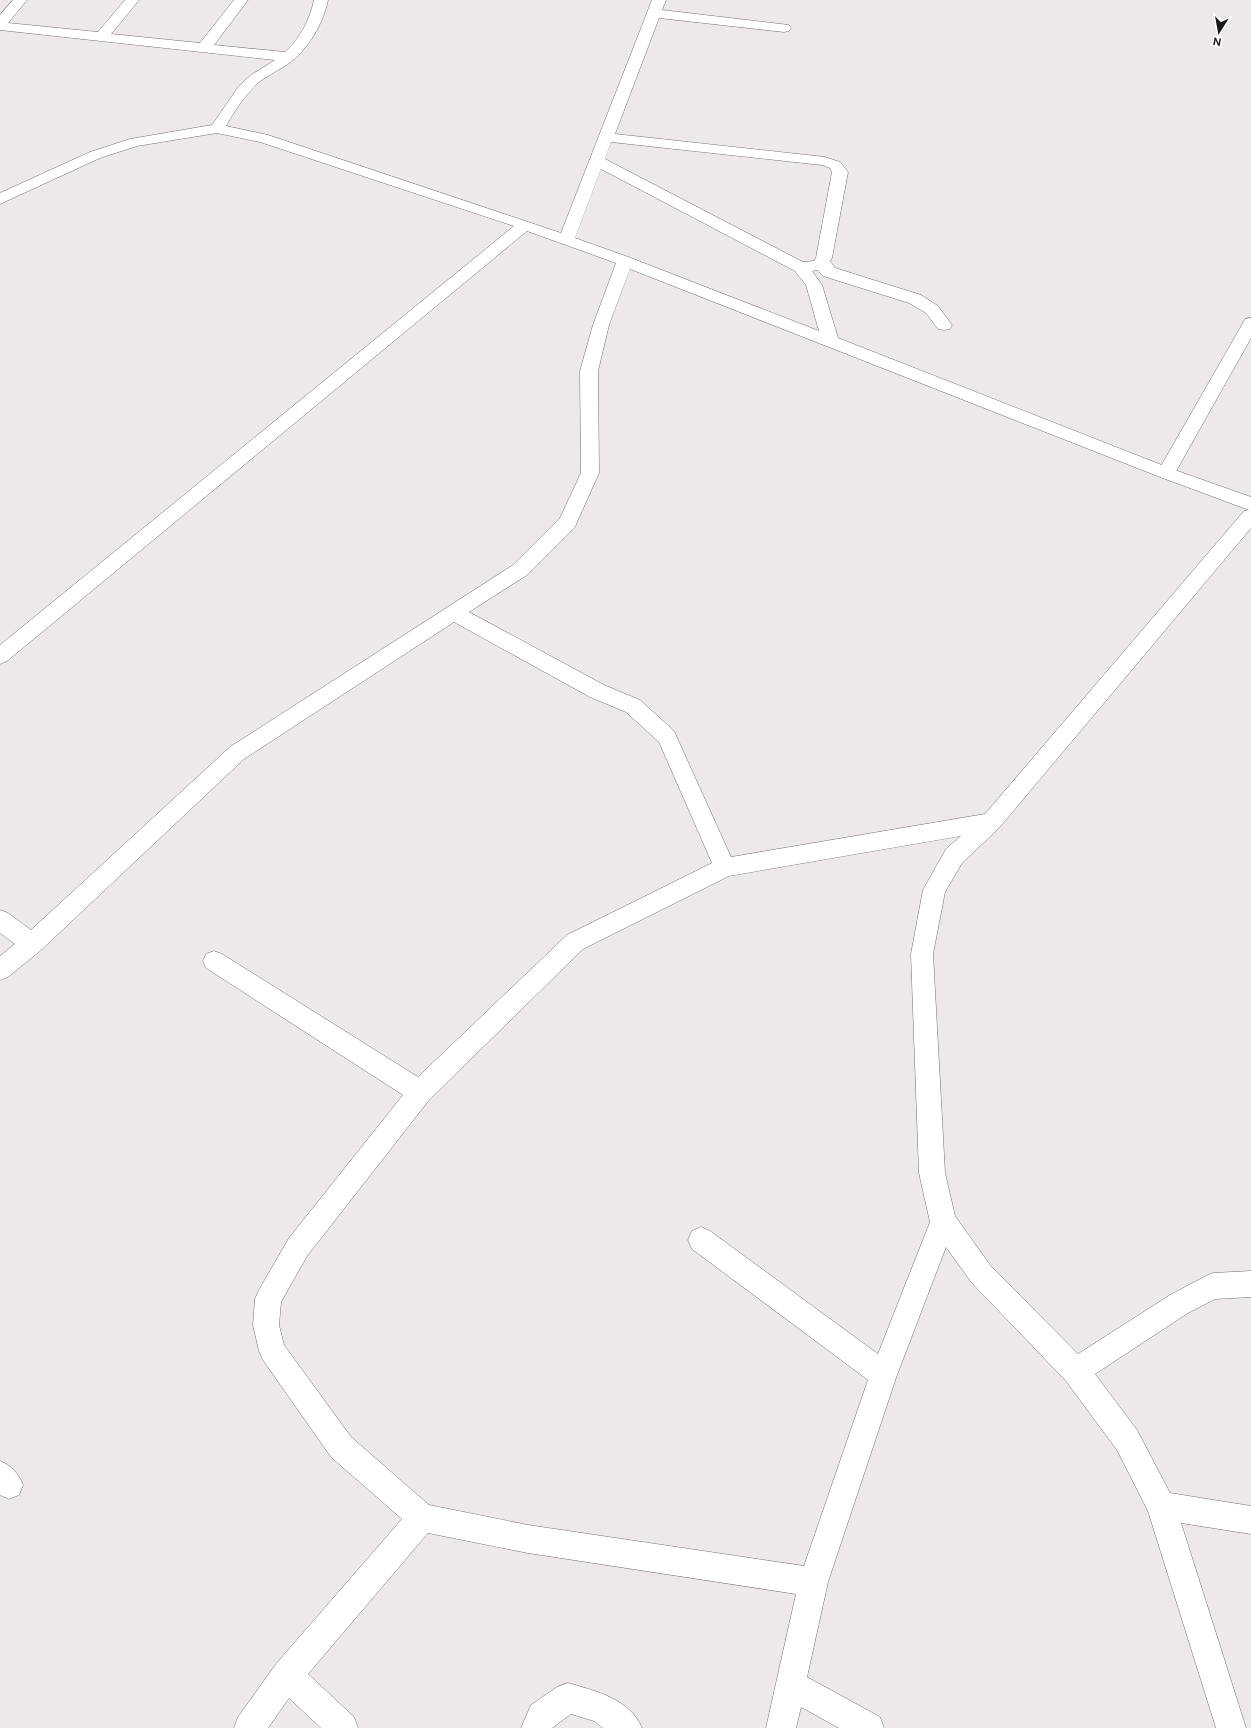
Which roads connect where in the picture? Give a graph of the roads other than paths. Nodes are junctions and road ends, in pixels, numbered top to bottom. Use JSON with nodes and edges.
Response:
{"nodes":[{"id":1,"x":20,"y":0,"type":"edge"},
{"id":2,"x":132,"y":0,"type":"edge"},
{"id":3,"x":241,"y":0,"type":"edge"},
{"id":4,"x":321,"y":0,"type":"edge"},
{"id":5,"x":657,"y":7,"type":"edge"},
{"id":6,"x":0,"y":24,"type":"edge"},
{"id":7,"x":784,"y":28,"type":"dead end"},
{"id":8,"x":101,"y":37,"type":"junction"},
{"id":9,"x":204,"y":48,"type":"junction"},
{"id":10,"x":289,"y":57,"type":"junction"},
{"id":11,"x":216,"y":129,"type":"junction"},
{"id":12,"x":606,"y":137,"type":"junction"},
{"id":13,"x":597,"y":161,"type":"junction"},
{"id":14,"x":0,"y":199,"type":"edge"},
{"id":15,"x":525,"y":226,"type":"junction"},
{"id":16,"x":566,"y":240,"type":"junction"},
{"id":17,"x":625,"y":261,"type":"junction"},
{"id":18,"x":822,"y":262,"type":"junction"},
{"id":19,"x":801,"y":267,"type":"junction"},
{"id":20,"x":1251,"y":323,"type":"edge"},
{"id":21,"x":944,"y":325,"type":"dead end"},
{"id":22,"x":830,"y":341,"type":"junction"},
{"id":23,"x":1166,"y":473,"type":"junction"},
{"id":24,"x":1251,"y":504,"type":"edge"},
{"id":25,"x":1251,"y":516,"type":"edge"},
{"id":26,"x":454,"y":613,"type":"junction"},
{"id":27,"x":0,"y":656,"type":"edge"},
{"id":28,"x":991,"y":822,"type":"junction"},
{"id":29,"x":725,"y":867,"type":"junction"},
{"id":30,"x":0,"y":920,"type":"edge"},
{"id":31,"x":32,"y":944,"type":"junction"},
{"id":32,"x":214,"y":961,"type":"dead end"},
{"id":33,"x":0,"y":970,"type":"edge"},
{"id":34,"x":420,"y":1092,"type":"junction"},
{"id":35,"x":943,"y":1222,"type":"junction"},
{"id":36,"x":701,"y":1240,"type":"dead end"},
{"id":37,"x":1251,"y":1284,"type":"edge"},
{"id":38,"x":1076,"y":1372,"type":"junction"},
{"id":39,"x":883,"y":1375,"type":"junction"},
{"id":40,"x":1161,"y":1506,"type":"junction"},
{"id":41,"x":422,"y":1518,"type":"junction"},
{"id":42,"x":1251,"y":1520,"type":"edge"},
{"id":43,"x":813,"y":1582,"type":"junction"},
{"id":44,"x":288,"y":1675,"type":"junction"},
{"id":45,"x":790,"y":1685,"type":"junction"},
{"id":46,"x":249,"y":1728,"type":"edge"},
{"id":47,"x":343,"y":1728,"type":"edge"},
{"id":48,"x":536,"y":1728,"type":"edge"},
{"id":49,"x":626,"y":1728,"type":"edge"},
{"id":50,"x":781,"y":1728,"type":"edge"},
{"id":51,"x":869,"y":1728,"type":"edge"},
{"id":52,"x":1232,"y":1728,"type":"edge"}],
"edges":[{"from":1,"to":6,"type":"street"},
{"from":2,"to":8,"type":"street"},
{"from":3,"to":9,"type":"street"},
{"from":4,"to":10,"type":"street"},
{"from":5,"to":7,"type":"street"},
{"from":5,"to":12,"type":"street"},
{"from":6,"to":8,"type":"street"},
{"from":8,"to":9,"type":"street"},
{"from":9,"to":10,"type":"street"},
{"from":10,"to":11,"type":"street"},
{"from":11,"to":14,"type":"street"},
{"from":11,"to":15,"type":"street"},
{"from":12,"to":13,"type":"street"},
{"from":12,"to":18,"type":"street"},
{"from":13,"to":16,"type":"street"},
{"from":13,"to":19,"type":"street"},
{"from":15,"to":16,"type":"street"},
{"from":15,"to":27,"type":"street"},
{"from":16,"to":17,"type":"street"},
{"from":17,"to":22,"type":"street"},
{"from":17,"to":26,"type":"street"},
{"from":18,"to":19,"type":"street"},
{"from":18,"to":21,"type":"street"},
{"from":19,"to":22,"type":"street"},
{"from":20,"to":23,"type":"street"},
{"from":22,"to":23,"type":"street"},
{"from":23,"to":24,"type":"street"},
{"from":25,"to":28,"type":"street"},
{"from":26,"to":29,"type":"street"},
{"from":26,"to":31,"type":"street"},
{"from":28,"to":29,"type":"street"},
{"from":28,"to":35,"type":"street"},
{"from":29,"to":34,"type":"street"},
{"from":30,"to":31,"type":"street"},
{"from":31,"to":33,"type":"street"},
{"from":32,"to":34,"type":"street"},
{"from":34,"to":41,"type":"street"},
{"from":35,"to":38,"type":"street"},
{"from":35,"to":39,"type":"street"},
{"from":36,"to":39,"type":"street"},
{"from":37,"to":38,"type":"street"},
{"from":38,"to":40,"type":"street"},
{"from":39,"to":43,"type":"street"},
{"from":40,"to":42,"type":"street"},
{"from":40,"to":52,"type":"street"},
{"from":41,"to":43,"type":"street"},
{"from":41,"to":44,"type":"street"},
{"from":43,"to":45,"type":"street"},
{"from":44,"to":46,"type":"street"},
{"from":44,"to":47,"type":"street"},
{"from":45,"to":50,"type":"street"},
{"from":45,"to":51,"type":"street"},
{"from":48,"to":49,"type":"street"}]}
